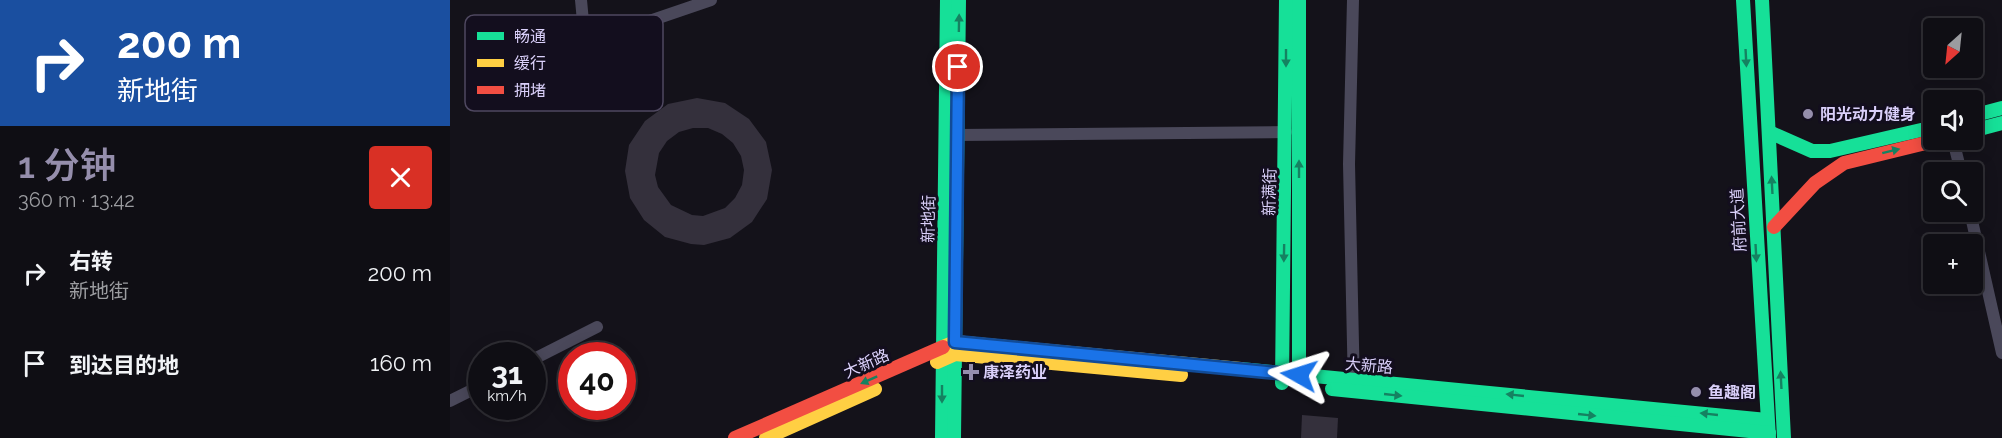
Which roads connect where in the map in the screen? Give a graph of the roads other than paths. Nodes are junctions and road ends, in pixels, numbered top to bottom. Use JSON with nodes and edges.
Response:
{"nodes":[{"id":1,"x":581,"y":0,"type":"edge"},
{"id":2,"x":711,"y":0,"type":"edge"},
{"id":3,"x":947,"y":0,"type":"edge"},
{"id":4,"x":959,"y":0,"type":"edge"},
{"id":5,"x":1286,"y":0,"type":"edge"},
{"id":6,"x":1299,"y":0,"type":"edge"},
{"id":7,"x":1353,"y":0,"type":"edge"},
{"id":8,"x":1743,"y":0,"type":"edge"},
{"id":9,"x":1762,"y":0,"type":"edge"},
{"id":10,"x":582,"y":15,"type":"edge"},
{"id":11,"x":663,"y":16,"type":"edge"},
{"id":12,"x":2002,"y":108,"type":"edge"},
{"id":13,"x":1983,"y":114,"type":"edge"},
{"id":14,"x":2002,"y":123,"type":"edge"},
{"id":15,"x":1983,"y":127,"type":"edge"},
{"id":16,"x":1923,"y":130,"type":"edge"},
{"id":17,"x":1286,"y":132,"type":"junction"},
{"id":18,"x":1769,"y":132,"type":"junction"},
{"id":19,"x":957,"y":135,"type":"junction"},
{"id":20,"x":1923,"y":142,"type":"edge"},
{"id":21,"x":1842,"y":156,"type":"junction"},
{"id":22,"x":1972,"y":222,"type":"edge"},
{"id":23,"x":1774,"y":227,"type":"junction"},
{"id":24,"x":597,"y":327,"type":"dead end"},
{"id":25,"x":955,"y":348,"type":"junction"},
{"id":26,"x":546,"y":353,"type":"edge"},
{"id":27,"x":2002,"y":353,"type":"edge"},
{"id":28,"x":1299,"y":375,"type":"junction"},
{"id":29,"x":1282,"y":384,"type":"junction"},
{"id":30,"x":1354,"y":391,"type":"junction"},
{"id":31,"x":468,"y":392,"type":"edge"},
{"id":32,"x":450,"y":401,"type":"edge"},
{"id":33,"x":1768,"y":430,"type":"edge"},
{"id":34,"x":735,"y":438,"type":"edge"},
{"id":35,"x":766,"y":438,"type":"edge"},
{"id":36,"x":942,"y":438,"type":"edge"},
{"id":37,"x":954,"y":438,"type":"edge"},
{"id":38,"x":1784,"y":438,"type":"edge"}],
"edges":[{"from":1,"to":10,"type":"street"},
{"from":2,"to":11,"type":"street"},
{"from":3,"to":36,"type":"street","name":"新地街","one_way":true},
{"from":19,"to":4,"type":"street","name":"新地街","one_way":true},
{"from":5,"to":17,"type":"street","name":"新满街","one_way":true},
{"from":28,"to":6,"type":"street","name":"新满街","one_way":true},
{"from":7,"to":30,"type":"street"},
{"from":8,"to":33,"type":"street","name":"府前大道","one_way":true},
{"from":9,"to":18,"type":"street"},
{"from":12,"to":13,"type":"street"},
{"from":14,"to":15,"type":"street"},
{"from":16,"to":21,"type":"street"},
{"from":17,"to":19,"type":"street"},
{"from":17,"to":29,"type":"street","name":"新满街","one_way":true},
{"from":18,"to":21,"type":"street"},
{"from":23,"to":18,"type":"street","one_way":true},
{"from":19,"to":25,"type":"street","name":"新地街"},
{"from":21,"to":20,"type":"street","one_way":true},
{"from":21,"to":23,"type":"street"},
{"from":22,"to":27,"type":"street"},
{"from":38,"to":23,"type":"street","one_way":true},
{"from":24,"to":26,"type":"street"},
{"from":25,"to":28,"type":"street","name":"大新路"},
{"from":25,"to":29,"type":"street","name":"大新路"},
{"from":25,"to":34,"type":"street","name":"大新路","one_way":true},
{"from":25,"to":35,"type":"street","name":"大新路"},
{"from":25,"to":37,"type":"street","name":"新地街"},
{"from":33,"to":28,"type":"street","name":"大新路","one_way":true},
{"from":29,"to":30,"type":"street","name":"大新路"},
{"from":30,"to":33,"type":"street","name":"大新路","one_way":true},
{"from":31,"to":32,"type":"street"}]}
